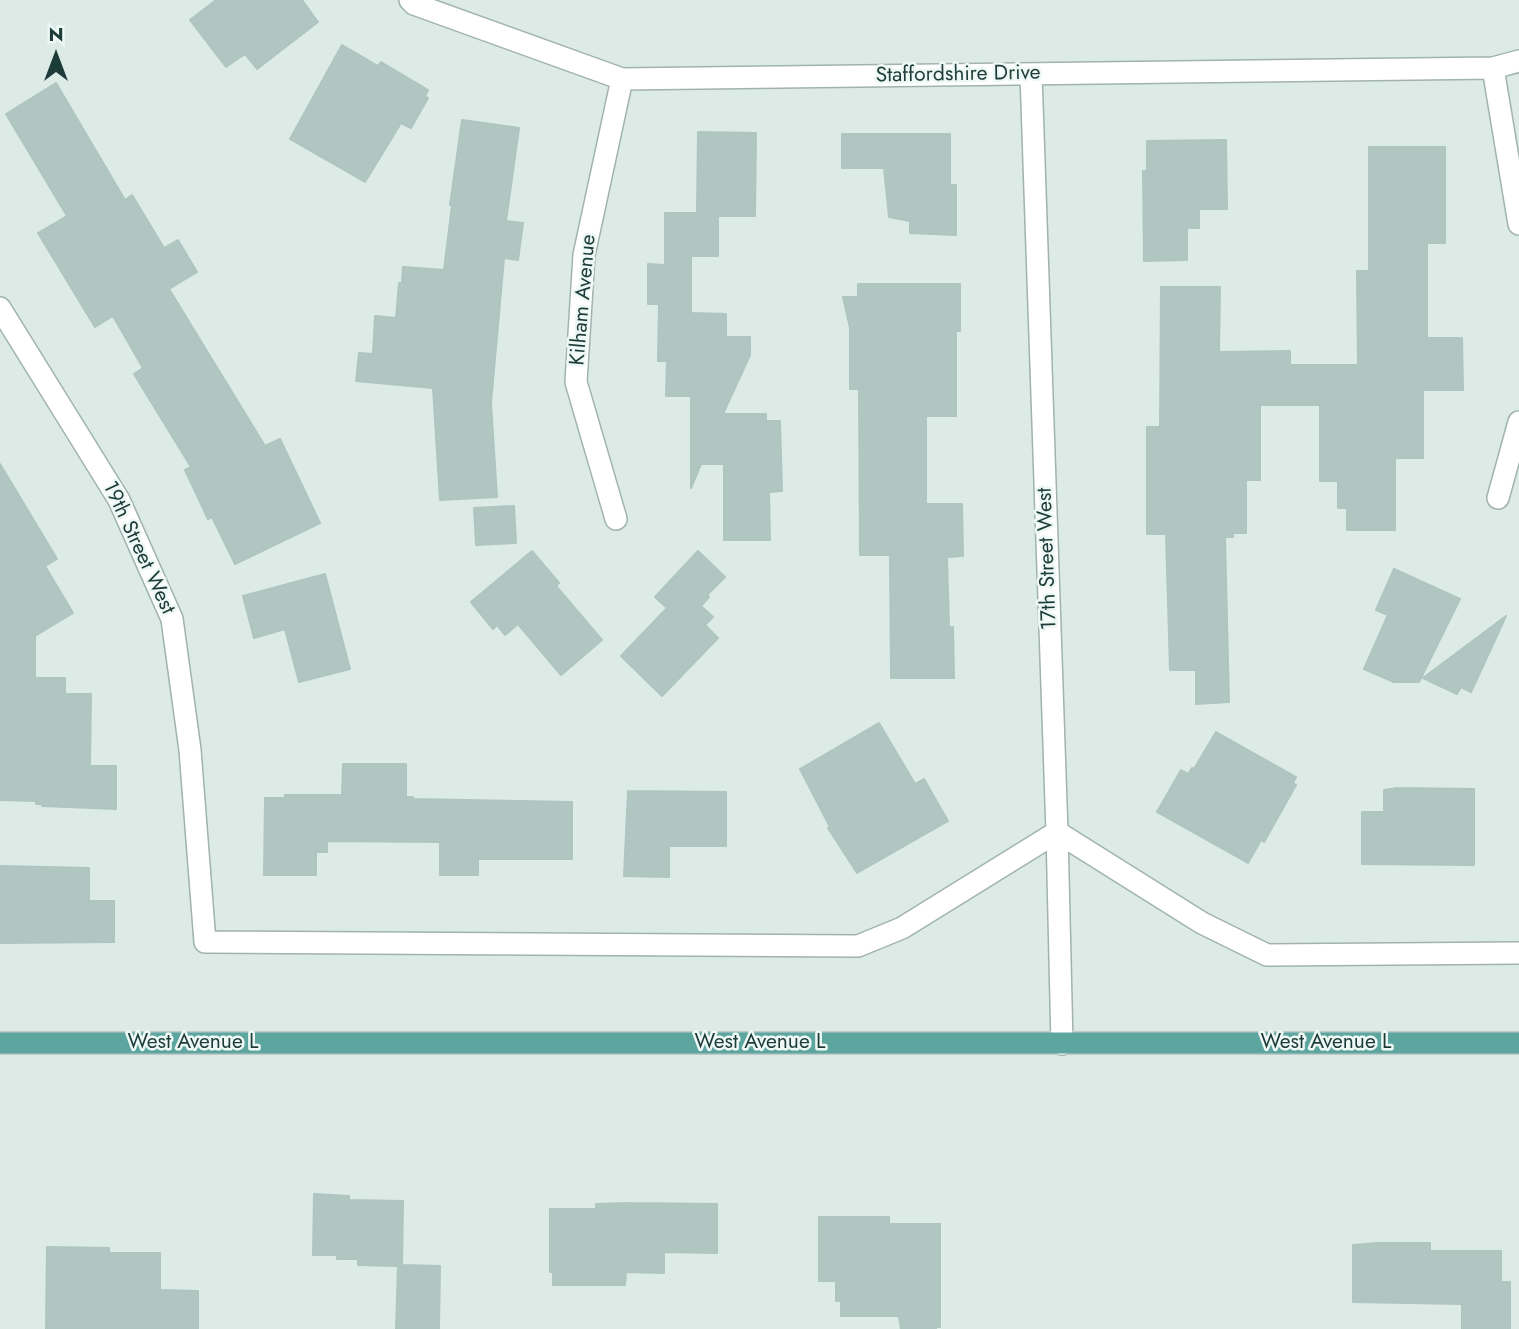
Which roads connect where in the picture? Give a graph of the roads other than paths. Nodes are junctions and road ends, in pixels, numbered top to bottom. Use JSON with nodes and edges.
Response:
{"nodes":[{"id":1,"x":410,"y":0,"type":"edge"},
{"id":2,"x":1519,"y":61,"type":"edge"},
{"id":3,"x":1493,"y":68,"type":"junction"},
{"id":4,"x":1031,"y":74,"type":"junction"},
{"id":5,"x":622,"y":79,"type":"junction"},
{"id":6,"x":1519,"y":224,"type":"edge"},
{"id":7,"x":0,"y":308,"type":"edge"},
{"id":8,"x":1519,"y":422,"type":"edge"},
{"id":9,"x":1498,"y":498,"type":"dead end"},
{"id":10,"x":616,"y":519,"type":"dead end"},
{"id":11,"x":1057,"y":832,"type":"junction"},
{"id":12,"x":1519,"y":953,"type":"edge"},
{"id":13,"x":0,"y":1043,"type":"edge"},
{"id":14,"x":1519,"y":1043,"type":"edge"},
{"id":15,"x":1062,"y":1044,"type":"junction"}],
"edges":[{"from":1,"to":5,"type":"street","name":"Staffordshire Drive"},
{"from":2,"to":3,"type":"street","name":"Staffordshire Drive"},
{"from":3,"to":4,"type":"street","name":"Staffordshire Drive"},
{"from":3,"to":6,"type":"street"},
{"from":4,"to":5,"type":"street","name":"Staffordshire Drive"},
{"from":4,"to":11,"type":"street","name":"17th Street West"},
{"from":5,"to":10,"type":"street","name":"Kilham Avenue"},
{"from":7,"to":11,"type":"street","name":"19th Street West"},
{"from":8,"to":9,"type":"street"},
{"from":11,"to":12,"type":"street"},
{"from":11,"to":15,"type":"street","name":"17th Street West"},
{"from":13,"to":15,"type":"main road","name":"West Avenue L"},
{"from":14,"to":15,"type":"main road","name":"West Avenue L"}]}
